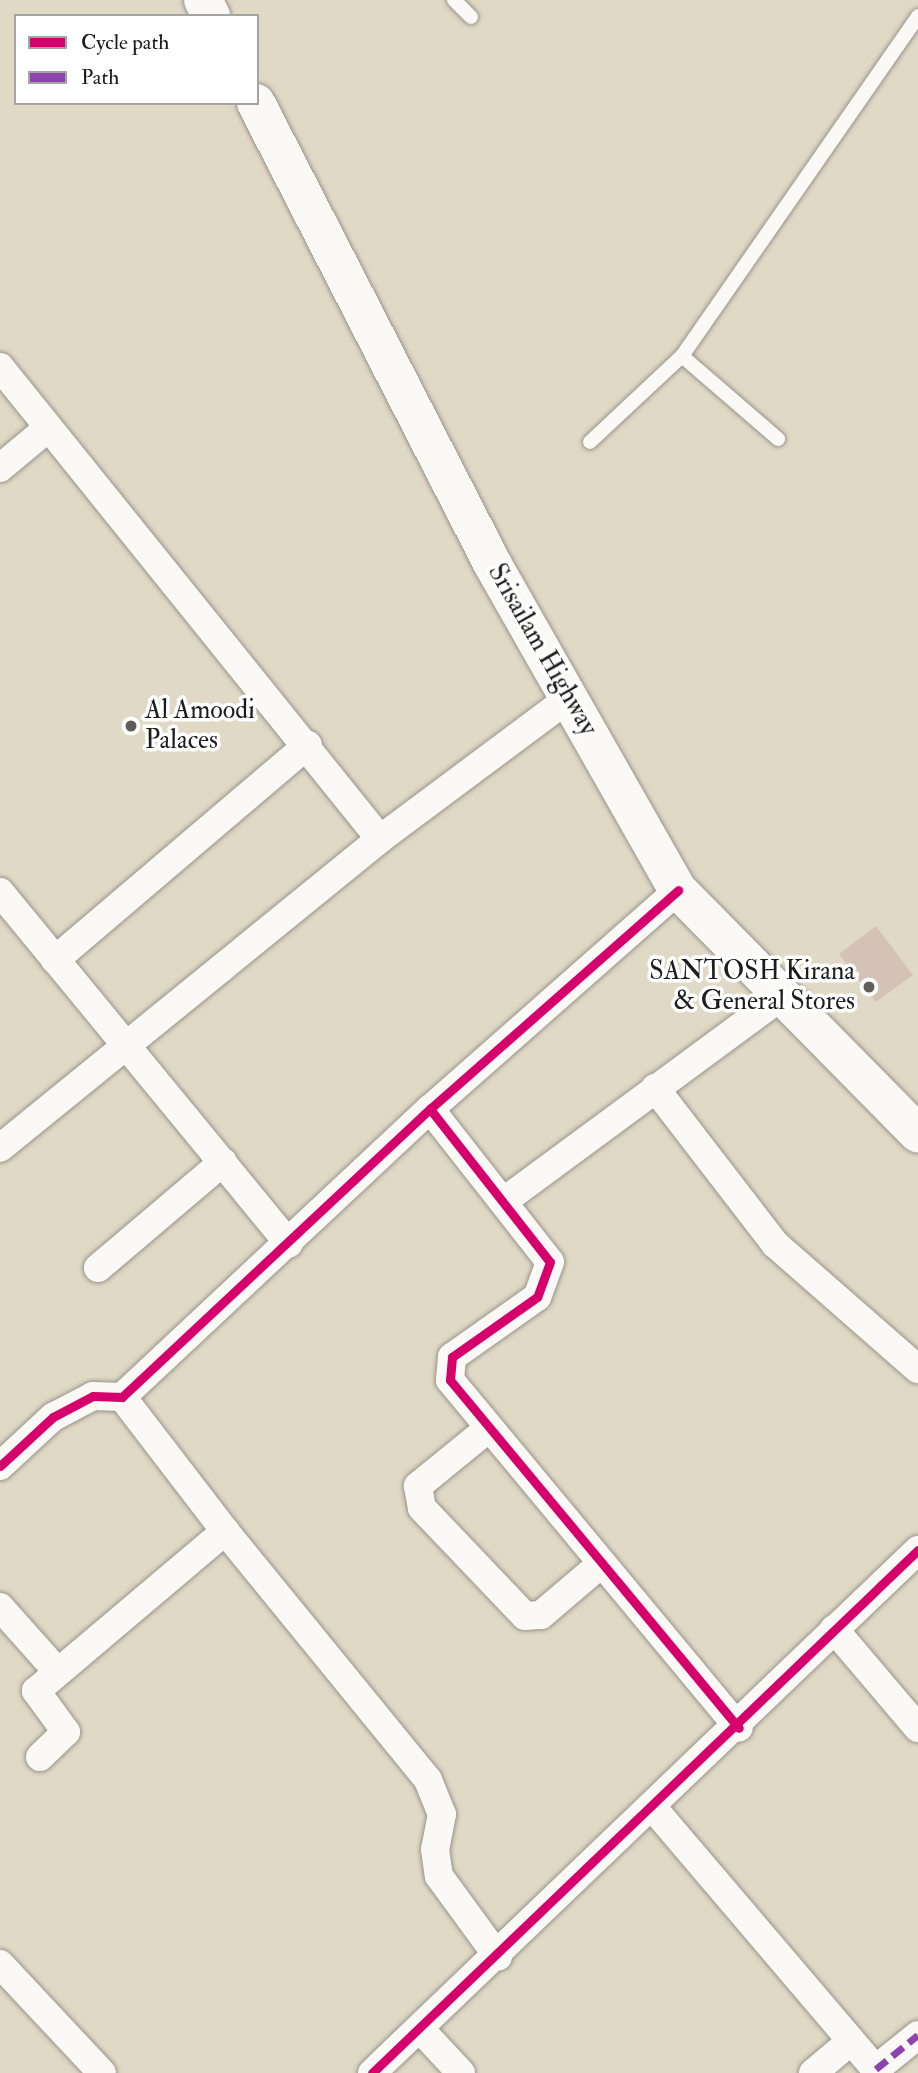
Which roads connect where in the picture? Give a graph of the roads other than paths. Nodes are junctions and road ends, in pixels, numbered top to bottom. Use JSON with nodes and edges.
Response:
{"nodes":[{"id":1,"x":454,"y":0,"type":"edge"},
{"id":2,"x":918,"y":16,"type":"edge"},
{"id":3,"x":471,"y":18,"type":"dead end"},
{"id":4,"x":257,"y":105,"type":"edge"},
{"id":5,"x":682,"y":356,"type":"junction"},
{"id":6,"x":0,"y":368,"type":"edge"},
{"id":7,"x":48,"y":428,"type":"junction"},
{"id":8,"x":778,"y":439,"type":"dead end"},
{"id":9,"x":590,"y":442,"type":"dead end"},
{"id":10,"x":0,"y":468,"type":"edge"},
{"id":11,"x":569,"y":698,"type":"junction"},
{"id":12,"x":308,"y":745,"type":"junction"},
{"id":13,"x":380,"y":839,"type":"junction"},
{"id":14,"x":678,"y":890,"type":"junction"},
{"id":15,"x":0,"y":892,"type":"edge"},
{"id":16,"x":55,"y":960,"type":"junction"},
{"id":17,"x":781,"y":997,"type":"junction"},
{"id":18,"x":127,"y":1047,"type":"junction"},
{"id":19,"x":655,"y":1088,"type":"junction"},
{"id":20,"x":430,"y":1109,"type":"junction"},
{"id":21,"x":918,"y":1133,"type":"edge"},
{"id":22,"x":0,"y":1148,"type":"edge"},
{"id":23,"x":223,"y":1162,"type":"junction"},
{"id":24,"x":504,"y":1200,"type":"junction"},
{"id":25,"x":289,"y":1244,"type":"junction"},
{"id":26,"x":98,"y":1268,"type":"dead end"},
{"id":27,"x":918,"y":1369,"type":"edge"},
{"id":28,"x":122,"y":1397,"type":"junction"},
{"id":29,"x":489,"y":1428,"type":"junction"},
{"id":30,"x":0,"y":1466,"type":"edge"},
{"id":31,"x":225,"y":1531,"type":"junction"},
{"id":32,"x":918,"y":1550,"type":"edge"},
{"id":33,"x":602,"y":1563,"type":"junction"},
{"id":34,"x":0,"y":1607,"type":"edge"},
{"id":35,"x":834,"y":1629,"type":"junction"},
{"id":36,"x":57,"y":1671,"type":"junction"},
{"id":37,"x":739,"y":1728,"type":"junction"},
{"id":38,"x":918,"y":1728,"type":"edge"},
{"id":39,"x":40,"y":1757,"type":"dead end"},
{"id":40,"x":654,"y":1809,"type":"junction"},
{"id":41,"x":498,"y":1957,"type":"junction"},
{"id":42,"x":0,"y":1964,"type":"edge"},
{"id":43,"x":420,"y":2029,"type":"junction"},
{"id":44,"x":918,"y":2035,"type":"edge"},
{"id":45,"x":849,"y":2042,"type":"junction"},
{"id":46,"x":878,"y":2071,"type":"edge"},
{"id":47,"x":102,"y":2073,"type":"edge"},
{"id":48,"x":372,"y":2073,"type":"edge"},
{"id":49,"x":461,"y":2073,"type":"edge"},
{"id":50,"x":813,"y":2073,"type":"edge"}],
"edges":[{"from":1,"to":3,"type":"lane"},
{"from":2,"to":5,"type":"lane"},
{"from":4,"to":11,"type":"highway","name":"Srisailam Highway"},
{"from":5,"to":8,"type":"lane"},
{"from":5,"to":9,"type":"lane"},
{"from":6,"to":7,"type":"street"},
{"from":7,"to":10,"type":"street"},
{"from":7,"to":12,"type":"street"},
{"from":11,"to":13,"type":"street"},
{"from":11,"to":14,"type":"highway","name":"Srisailam Highway"},
{"from":12,"to":13,"type":"street"},
{"from":12,"to":16,"type":"street"},
{"from":13,"to":18,"type":"street"},
{"from":14,"to":17,"type":"highway","name":"Srisailam Highway"},
{"from":14,"to":20,"type":"street"},
{"from":15,"to":16,"type":"street"},
{"from":16,"to":18,"type":"street"},
{"from":17,"to":19,"type":"street"},
{"from":17,"to":21,"type":"highway","name":"Srisailam Highway"},
{"from":18,"to":22,"type":"street"},
{"from":18,"to":23,"type":"street"},
{"from":19,"to":24,"type":"street"},
{"from":19,"to":27,"type":"street"},
{"from":20,"to":24,"type":"street"},
{"from":20,"to":25,"type":"street"},
{"from":23,"to":25,"type":"street"},
{"from":23,"to":26,"type":"street"},
{"from":24,"to":29,"type":"street"},
{"from":25,"to":28,"type":"street"},
{"from":28,"to":30,"type":"street"},
{"from":28,"to":31,"type":"street"},
{"from":29,"to":33,"type":"street"},
{"from":29,"to":33,"type":"street"},
{"from":31,"to":36,"type":"street"},
{"from":31,"to":41,"type":"street"},
{"from":32,"to":35,"type":"street"},
{"from":33,"to":37,"type":"street"},
{"from":34,"to":36,"type":"street"},
{"from":35,"to":37,"type":"street"},
{"from":35,"to":38,"type":"street"},
{"from":36,"to":39,"type":"street"},
{"from":37,"to":40,"type":"street"},
{"from":40,"to":41,"type":"street"},
{"from":40,"to":45,"type":"street"},
{"from":41,"to":43,"type":"street"},
{"from":42,"to":47,"type":"street"},
{"from":43,"to":48,"type":"street"},
{"from":43,"to":49,"type":"street"},
{"from":44,"to":46,"type":"street"},
{"from":45,"to":46,"type":"street"},
{"from":45,"to":50,"type":"street"}]}
